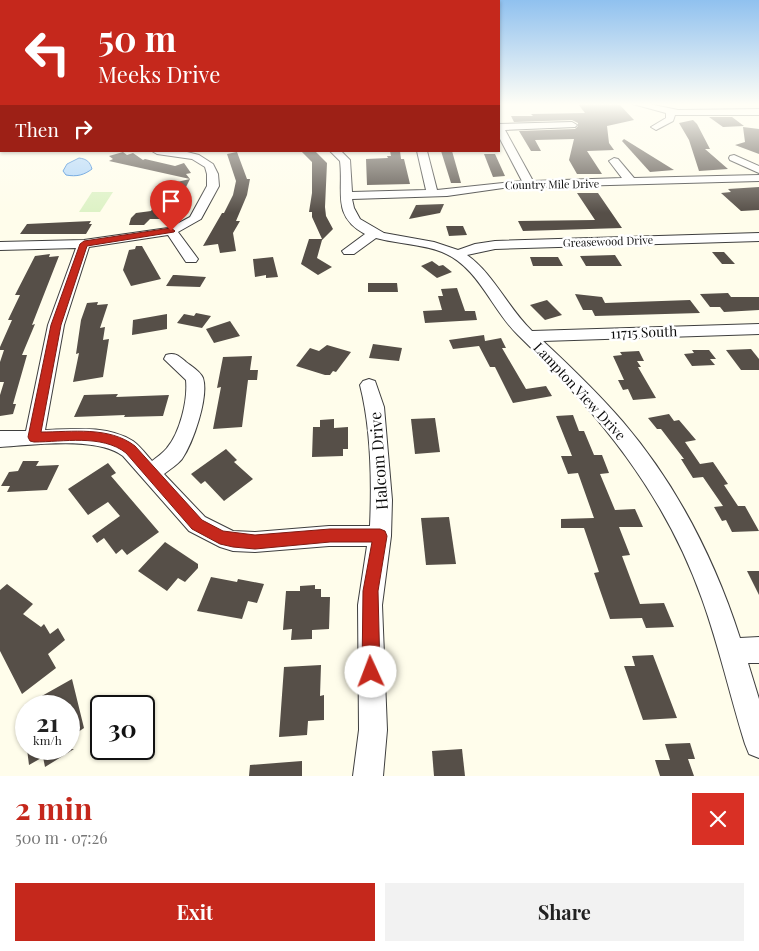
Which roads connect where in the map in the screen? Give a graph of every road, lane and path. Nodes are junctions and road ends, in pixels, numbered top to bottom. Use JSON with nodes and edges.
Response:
{"nodes":[{"id":1,"x":506,"y":140,"type":"edge"},
{"id":2,"x":163,"y":152,"type":"edge"},
{"id":3,"x":336,"y":152,"type":"edge"},
{"id":4,"x":422,"y":152,"type":"edge"},
{"id":5,"x":734,"y":158,"type":"dead end"},
{"id":6,"x":614,"y":161,"type":"dead end"},
{"id":7,"x":759,"y":170,"type":"edge"},
{"id":8,"x":759,"y":178,"type":"edge"},
{"id":9,"x":631,"y":182,"type":"junction"},
{"id":10,"x":529,"y":184,"type":"junction"},
{"id":11,"x":432,"y":194,"type":"junction"},
{"id":12,"x":346,"y":196,"type":"junction"},
{"id":13,"x":171,"y":231,"type":"junction"},
{"id":14,"x":375,"y":233,"type":"junction"},
{"id":15,"x":759,"y":237,"type":"edge"},
{"id":16,"x":84,"y":244,"type":"junction"},
{"id":17,"x":0,"y":246,"type":"edge"},
{"id":18,"x":349,"y":251,"type":"dead end"},
{"id":19,"x":458,"y":254,"type":"junction"},
{"id":20,"x":191,"y":259,"type":"dead end"},
{"id":21,"x":759,"y":328,"type":"edge"},
{"id":22,"x":529,"y":336,"type":"junction"},
{"id":23,"x":172,"y":359,"type":"dead end"},
{"id":24,"x":369,"y":384,"type":"dead end"},
{"id":25,"x":34,"y":437,"type":"junction"},
{"id":26,"x":0,"y":439,"type":"edge"},
{"id":27,"x":151,"y":472,"type":"junction"},
{"id":28,"x":380,"y":536,"type":"junction"},
{"id":29,"x":759,"y":650,"type":"edge"},
{"id":30,"x":731,"y":651,"type":"junction"},
{"id":31,"x":759,"y":744,"type":"edge"},
{"id":32,"x":368,"y":776,"type":"edge"}],
"edges":[{"from":1,"to":10,"type":"street"},
{"from":2,"to":13,"type":"street"},
{"from":3,"to":12,"type":"street","name":"Lampton View Drive"},
{"from":4,"to":11,"type":"street"},
{"from":5,"to":7,"type":"street"},
{"from":6,"to":9,"type":"street"},
{"from":8,"to":9,"type":"street","name":"Country Mile Drive"},
{"from":9,"to":10,"type":"street","name":"Country Mile Drive"},
{"from":10,"to":11,"type":"street","name":"Country Mile Drive"},
{"from":11,"to":12,"type":"street","name":"Country Mile Drive"},
{"from":12,"to":14,"type":"street","name":"Lampton View Drive"},
{"from":13,"to":16,"type":"street"},
{"from":13,"to":20,"type":"street"},
{"from":14,"to":18,"type":"street"},
{"from":14,"to":19,"type":"street","name":"Lampton View Drive"},
{"from":15,"to":19,"type":"street","name":"Greasewood Drive"},
{"from":16,"to":17,"type":"street"},
{"from":16,"to":25,"type":"street"},
{"from":19,"to":22,"type":"street","name":"Lampton View Drive"},
{"from":21,"to":22,"type":"street","name":"11715 South"},
{"from":22,"to":30,"type":"street","name":"Lampton View Drive"},
{"from":23,"to":27,"type":"street"},
{"from":24,"to":28,"type":"street","name":"Halcom Drive"},
{"from":25,"to":26,"type":"street"},
{"from":25,"to":27,"type":"street"},
{"from":27,"to":28,"type":"street"},
{"from":28,"to":32,"type":"street","name":"Halcom Drive"},
{"from":29,"to":30,"type":"street"},
{"from":30,"to":31,"type":"street","name":"Lampton View Drive"}]}
